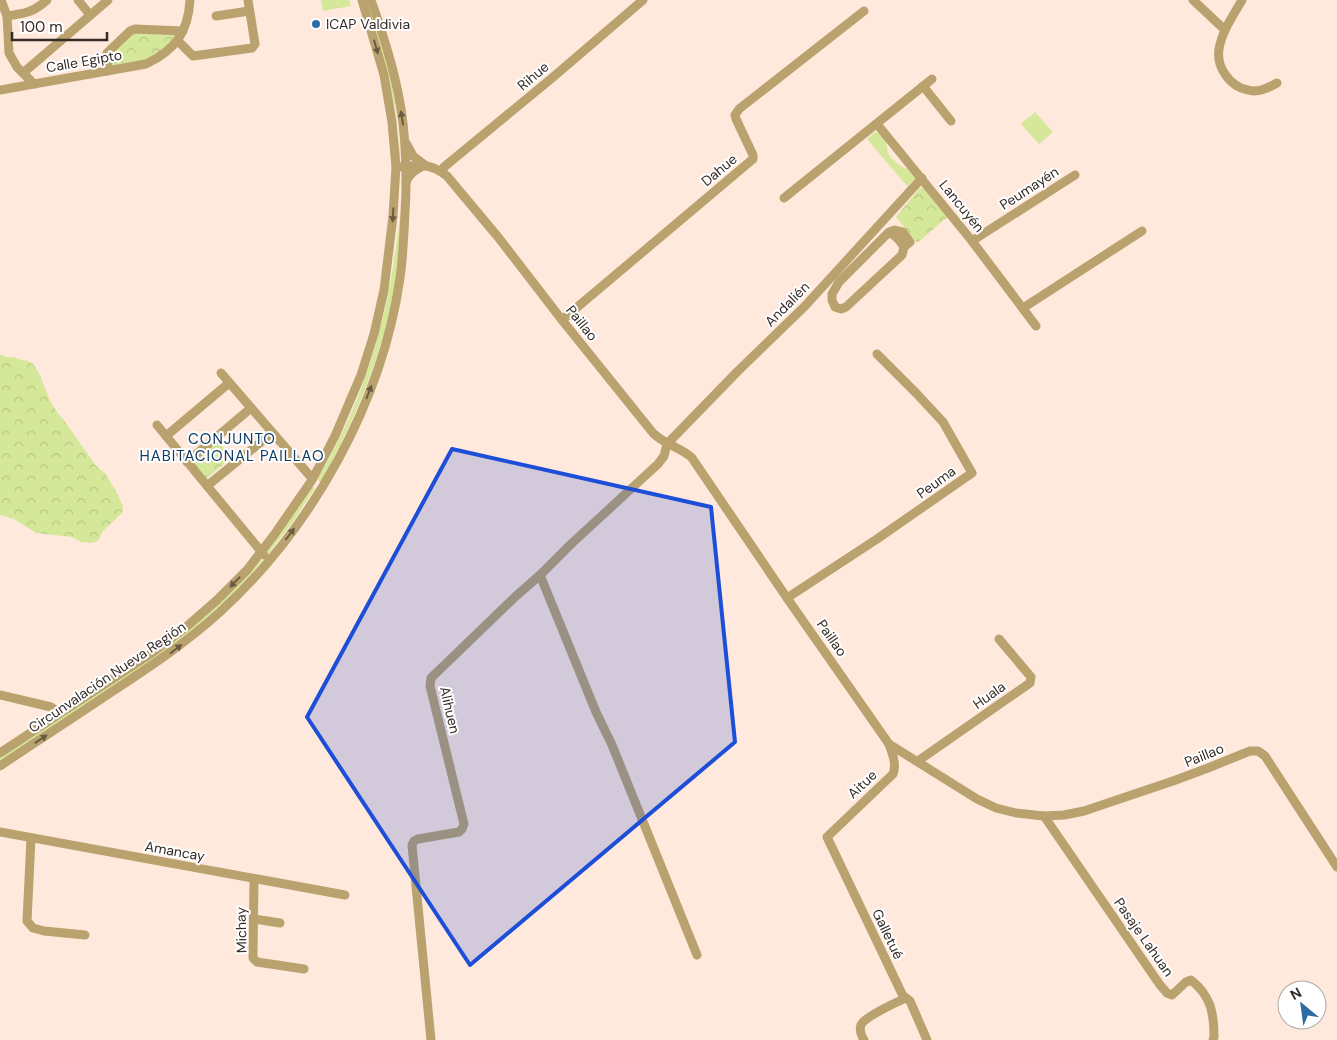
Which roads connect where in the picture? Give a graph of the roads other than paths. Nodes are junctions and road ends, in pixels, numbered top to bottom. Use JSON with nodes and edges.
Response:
{"nodes":[{"id":1,"x":1,"y":0,"type":"edge"},
{"id":2,"x":47,"y":0,"type":"edge"},
{"id":3,"x":78,"y":0,"type":"edge"},
{"id":4,"x":108,"y":0,"type":"edge"},
{"id":5,"x":190,"y":0,"type":"edge"},
{"id":6,"x":248,"y":0,"type":"edge"},
{"id":7,"x":362,"y":0,"type":"edge"},
{"id":8,"x":371,"y":0,"type":"edge"},
{"id":9,"x":643,"y":0,"type":"edge"},
{"id":10,"x":1193,"y":0,"type":"edge"},
{"id":11,"x":1242,"y":0,"type":"edge"},
{"id":12,"x":249,"y":11,"type":"junction"},
{"id":13,"x":864,"y":11,"type":"dead end"},
{"id":14,"x":90,"y":15,"type":"junction"},
{"id":15,"x":216,"y":16,"type":"dead end"},
{"id":16,"x":5,"y":20,"type":"edge"},
{"id":17,"x":1225,"y":30,"type":"junction"},
{"id":18,"x":183,"y":31,"type":"junction"},
{"id":19,"x":178,"y":42,"type":"junction"},
{"id":20,"x":5,"y":51,"type":"edge"},
{"id":21,"x":108,"y":71,"type":"junction"},
{"id":22,"x":23,"y":73,"type":"junction"},
{"id":23,"x":932,"y":79,"type":"dead end"},
{"id":24,"x":1277,"y":83,"type":"dead end"},
{"id":25,"x":34,"y":84,"type":"junction"},
{"id":26,"x":923,"y":86,"type":"junction"},
{"id":27,"x":0,"y":90,"type":"edge"},
{"id":28,"x":952,"y":121,"type":"dead end"},
{"id":29,"x":877,"y":124,"type":"junction"},
{"id":30,"x":404,"y":138,"type":"junction"},
{"id":31,"x":425,"y":165,"type":"junction"},
{"id":32,"x":406,"y":166,"type":"junction"},
{"id":33,"x":396,"y":167,"type":"junction"},
{"id":34,"x":442,"y":172,"type":"junction"},
{"id":35,"x":1075,"y":175,"type":"dead end"},
{"id":36,"x":922,"y":178,"type":"junction"},
{"id":37,"x":406,"y":183,"type":"junction"},
{"id":38,"x":784,"y":198,"type":"dead end"},
{"id":39,"x":1142,"y":231,"type":"dead end"},
{"id":40,"x":972,"y":241,"type":"junction"},
{"id":41,"x":822,"y":288,"type":"junction"},
{"id":42,"x":832,"y":298,"type":"junction"},
{"id":43,"x":1023,"y":308,"type":"junction"},
{"id":44,"x":562,"y":320,"type":"junction"},
{"id":45,"x":1036,"y":326,"type":"dead end"},
{"id":46,"x":877,"y":354,"type":"dead end"},
{"id":47,"x":221,"y":373,"type":"dead end"},
{"id":48,"x":229,"y":383,"type":"junction"},
{"id":49,"x":251,"y":408,"type":"junction"},
{"id":50,"x":157,"y":424,"type":"dead end"},
{"id":51,"x":272,"y":433,"type":"junction"},
{"id":52,"x":166,"y":436,"type":"junction"},
{"id":53,"x":667,"y":444,"type":"junction"},
{"id":54,"x":187,"y":462,"type":"junction"},
{"id":55,"x":311,"y":478,"type":"junction"},
{"id":56,"x":207,"y":486,"type":"junction"},
{"id":57,"x":322,"y":486,"type":"junction"},
{"id":58,"x":260,"y":551,"type":"junction"},
{"id":59,"x":269,"y":561,"type":"junction"},
{"id":60,"x":540,"y":575,"type":"junction"},
{"id":61,"x":787,"y":598,"type":"junction"},
{"id":62,"x":999,"y":639,"type":"dead end"},
{"id":63,"x":0,"y":695,"type":"edge"},
{"id":64,"x":60,"y":713,"type":"junction"},
{"id":65,"x":889,"y":744,"type":"junction"},
{"id":66,"x":0,"y":752,"type":"edge"},
{"id":67,"x":918,"y":762,"type":"junction"},
{"id":68,"x":0,"y":766,"type":"edge"},
{"id":69,"x":1044,"y":816,"type":"junction"},
{"id":70,"x":0,"y":832,"type":"edge"},
{"id":71,"x":827,"y":837,"type":"joint"},
{"id":72,"x":31,"y":838,"type":"junction"},
{"id":73,"x":1337,"y":867,"type":"edge"},
{"id":74,"x":254,"y":880,"type":"junction"},
{"id":75,"x":345,"y":896,"type":"dead end"},
{"id":76,"x":254,"y":919,"type":"junction"},
{"id":77,"x":280,"y":923,"type":"dead end"},
{"id":78,"x":85,"y":935,"type":"dead end"},
{"id":79,"x":698,"y":955,"type":"dead end"},
{"id":80,"x":304,"y":969,"type":"dead end"},
{"id":81,"x":906,"y":998,"type":"junction"},
{"id":82,"x":431,"y":1040,"type":"edge"},
{"id":83,"x":864,"y":1040,"type":"edge"},
{"id":84,"x":927,"y":1040,"type":"edge"},
{"id":85,"x":1213,"y":1040,"type":"edge"}],
"edges":[{"from":1,"to":16,"type":"street"},
{"from":2,"to":16,"type":"street"},
{"from":3,"to":14,"type":"street"},
{"from":4,"to":14,"type":"street"},
{"from":5,"to":18,"type":"street","name":"Calle Egipto"},
{"from":6,"to":12,"type":"street"},
{"from":7,"to":33,"type":"street","name":"Circunvalación Nueva Región","one_way":true},
{"from":30,"to":8,"type":"street","name":"Circunvalación Nueva Región","one_way":true},
{"from":9,"to":34,"type":"street","name":"Rihue"},
{"from":10,"to":17,"type":"street"},
{"from":11,"to":17,"type":"street"},
{"from":12,"to":15,"type":"street"},
{"from":12,"to":19,"type":"street"},
{"from":13,"to":44,"type":"street","name":"Dahue"},
{"from":14,"to":22,"type":"street"},
{"from":16,"to":20,"type":"street"},
{"from":17,"to":24,"type":"street"},
{"from":18,"to":19,"type":"street","name":"Calle Egipto"},
{"from":18,"to":21,"type":"street"},
{"from":19,"to":21,"type":"street","name":"Calle Egipto"},
{"from":20,"to":22,"type":"street"},
{"from":21,"to":25,"type":"street","name":"Calle Egipto"},
{"from":22,"to":25,"type":"street"},
{"from":23,"to":26,"type":"street"},
{"from":25,"to":27,"type":"street","name":"Calle Egipto"},
{"from":26,"to":28,"type":"street"},
{"from":26,"to":29,"type":"street"},
{"from":29,"to":36,"type":"street","name":"Lancuyén"},
{"from":29,"to":38,"type":"street"},
{"from":30,"to":31,"type":"street"},
{"from":30,"to":32,"type":"street","name":"Circunvalación Nueva Región"},
{"from":31,"to":32,"type":"street","name":"Paillao"},
{"from":31,"to":34,"type":"street","name":"Paillao"},
{"from":31,"to":37,"type":"street"},
{"from":32,"to":33,"type":"street","name":"Paillao"},
{"from":32,"to":37,"type":"street","name":"Circunvalación Nueva Región"},
{"from":33,"to":55,"type":"street","name":"Circunvalación Nueva Región","one_way":true},
{"from":34,"to":44,"type":"street","name":"Paillao"},
{"from":35,"to":40,"type":"street","name":"Peumayén"},
{"from":36,"to":40,"type":"street","name":"Lancuyén"},
{"from":36,"to":41,"type":"street","name":"Andalién"},
{"from":57,"to":37,"type":"street","name":"Circunvalación Nueva Región","one_way":true},
{"from":39,"to":43,"type":"street"},
{"from":40,"to":43,"type":"street","name":"Lancuyén"},
{"from":41,"to":42,"type":"street"},
{"from":41,"to":53,"type":"street","name":"Andalién"},
{"from":42,"to":42,"type":"street"},
{"from":43,"to":45,"type":"street","name":"Lancuyén"},
{"from":44,"to":53,"type":"street","name":"Paillao"},
{"from":46,"to":61,"type":"street","name":"Peuma"},
{"from":47,"to":48,"type":"street"},
{"from":48,"to":49,"type":"street"},
{"from":48,"to":52,"type":"street"},
{"from":49,"to":51,"type":"street"},
{"from":49,"to":54,"type":"street"},
{"from":50,"to":52,"type":"street"},
{"from":51,"to":55,"type":"street"},
{"from":51,"to":56,"type":"street"},
{"from":52,"to":54,"type":"street"},
{"from":53,"to":60,"type":"street","name":"Alihuen"},
{"from":53,"to":61,"type":"street","name":"Paillao"},
{"from":54,"to":56,"type":"street"},
{"from":55,"to":57,"type":"street"},
{"from":55,"to":58,"type":"street","name":"Circunvalación Nueva Región"},
{"from":56,"to":58,"type":"street"},
{"from":59,"to":57,"type":"street","name":"Circunvalación Nueva Región","one_way":true},
{"from":58,"to":59,"type":"street"},
{"from":58,"to":64,"type":"street","name":"Circunvalación Nueva Región","one_way":true},
{"from":68,"to":59,"type":"street","name":"Circunvalación Nueva Región","one_way":true},
{"from":60,"to":79,"type":"street"},
{"from":60,"to":82,"type":"street","name":"Alihuen"},
{"from":61,"to":65,"type":"street","name":"Paillao"},
{"from":62,"to":67,"type":"street","name":"Huala"},
{"from":63,"to":64,"type":"street"},
{"from":64,"to":66,"type":"street","name":"Circunvalación Nueva Región"},
{"from":65,"to":67,"type":"street","name":"Paillao"},
{"from":65,"to":71,"type":"street","name":"Aitue"},
{"from":67,"to":69,"type":"street","name":"Paillao"},
{"from":69,"to":73,"type":"street","name":"Paillao"},
{"from":69,"to":85,"type":"street","name":"Pasaje Lahuan"},
{"from":70,"to":72,"type":"street","name":"Amancay"},
{"from":71,"to":81,"type":"street","name":"Galletué"},
{"from":72,"to":74,"type":"street","name":"Amancay"},
{"from":72,"to":78,"type":"street"},
{"from":74,"to":75,"type":"street","name":"Amancay"},
{"from":74,"to":76,"type":"street","name":"Michay"},
{"from":76,"to":77,"type":"street"},
{"from":76,"to":80,"type":"street","name":"Michay"},
{"from":81,"to":83,"type":"street"},
{"from":81,"to":84,"type":"street","name":"Galletué"}]}
